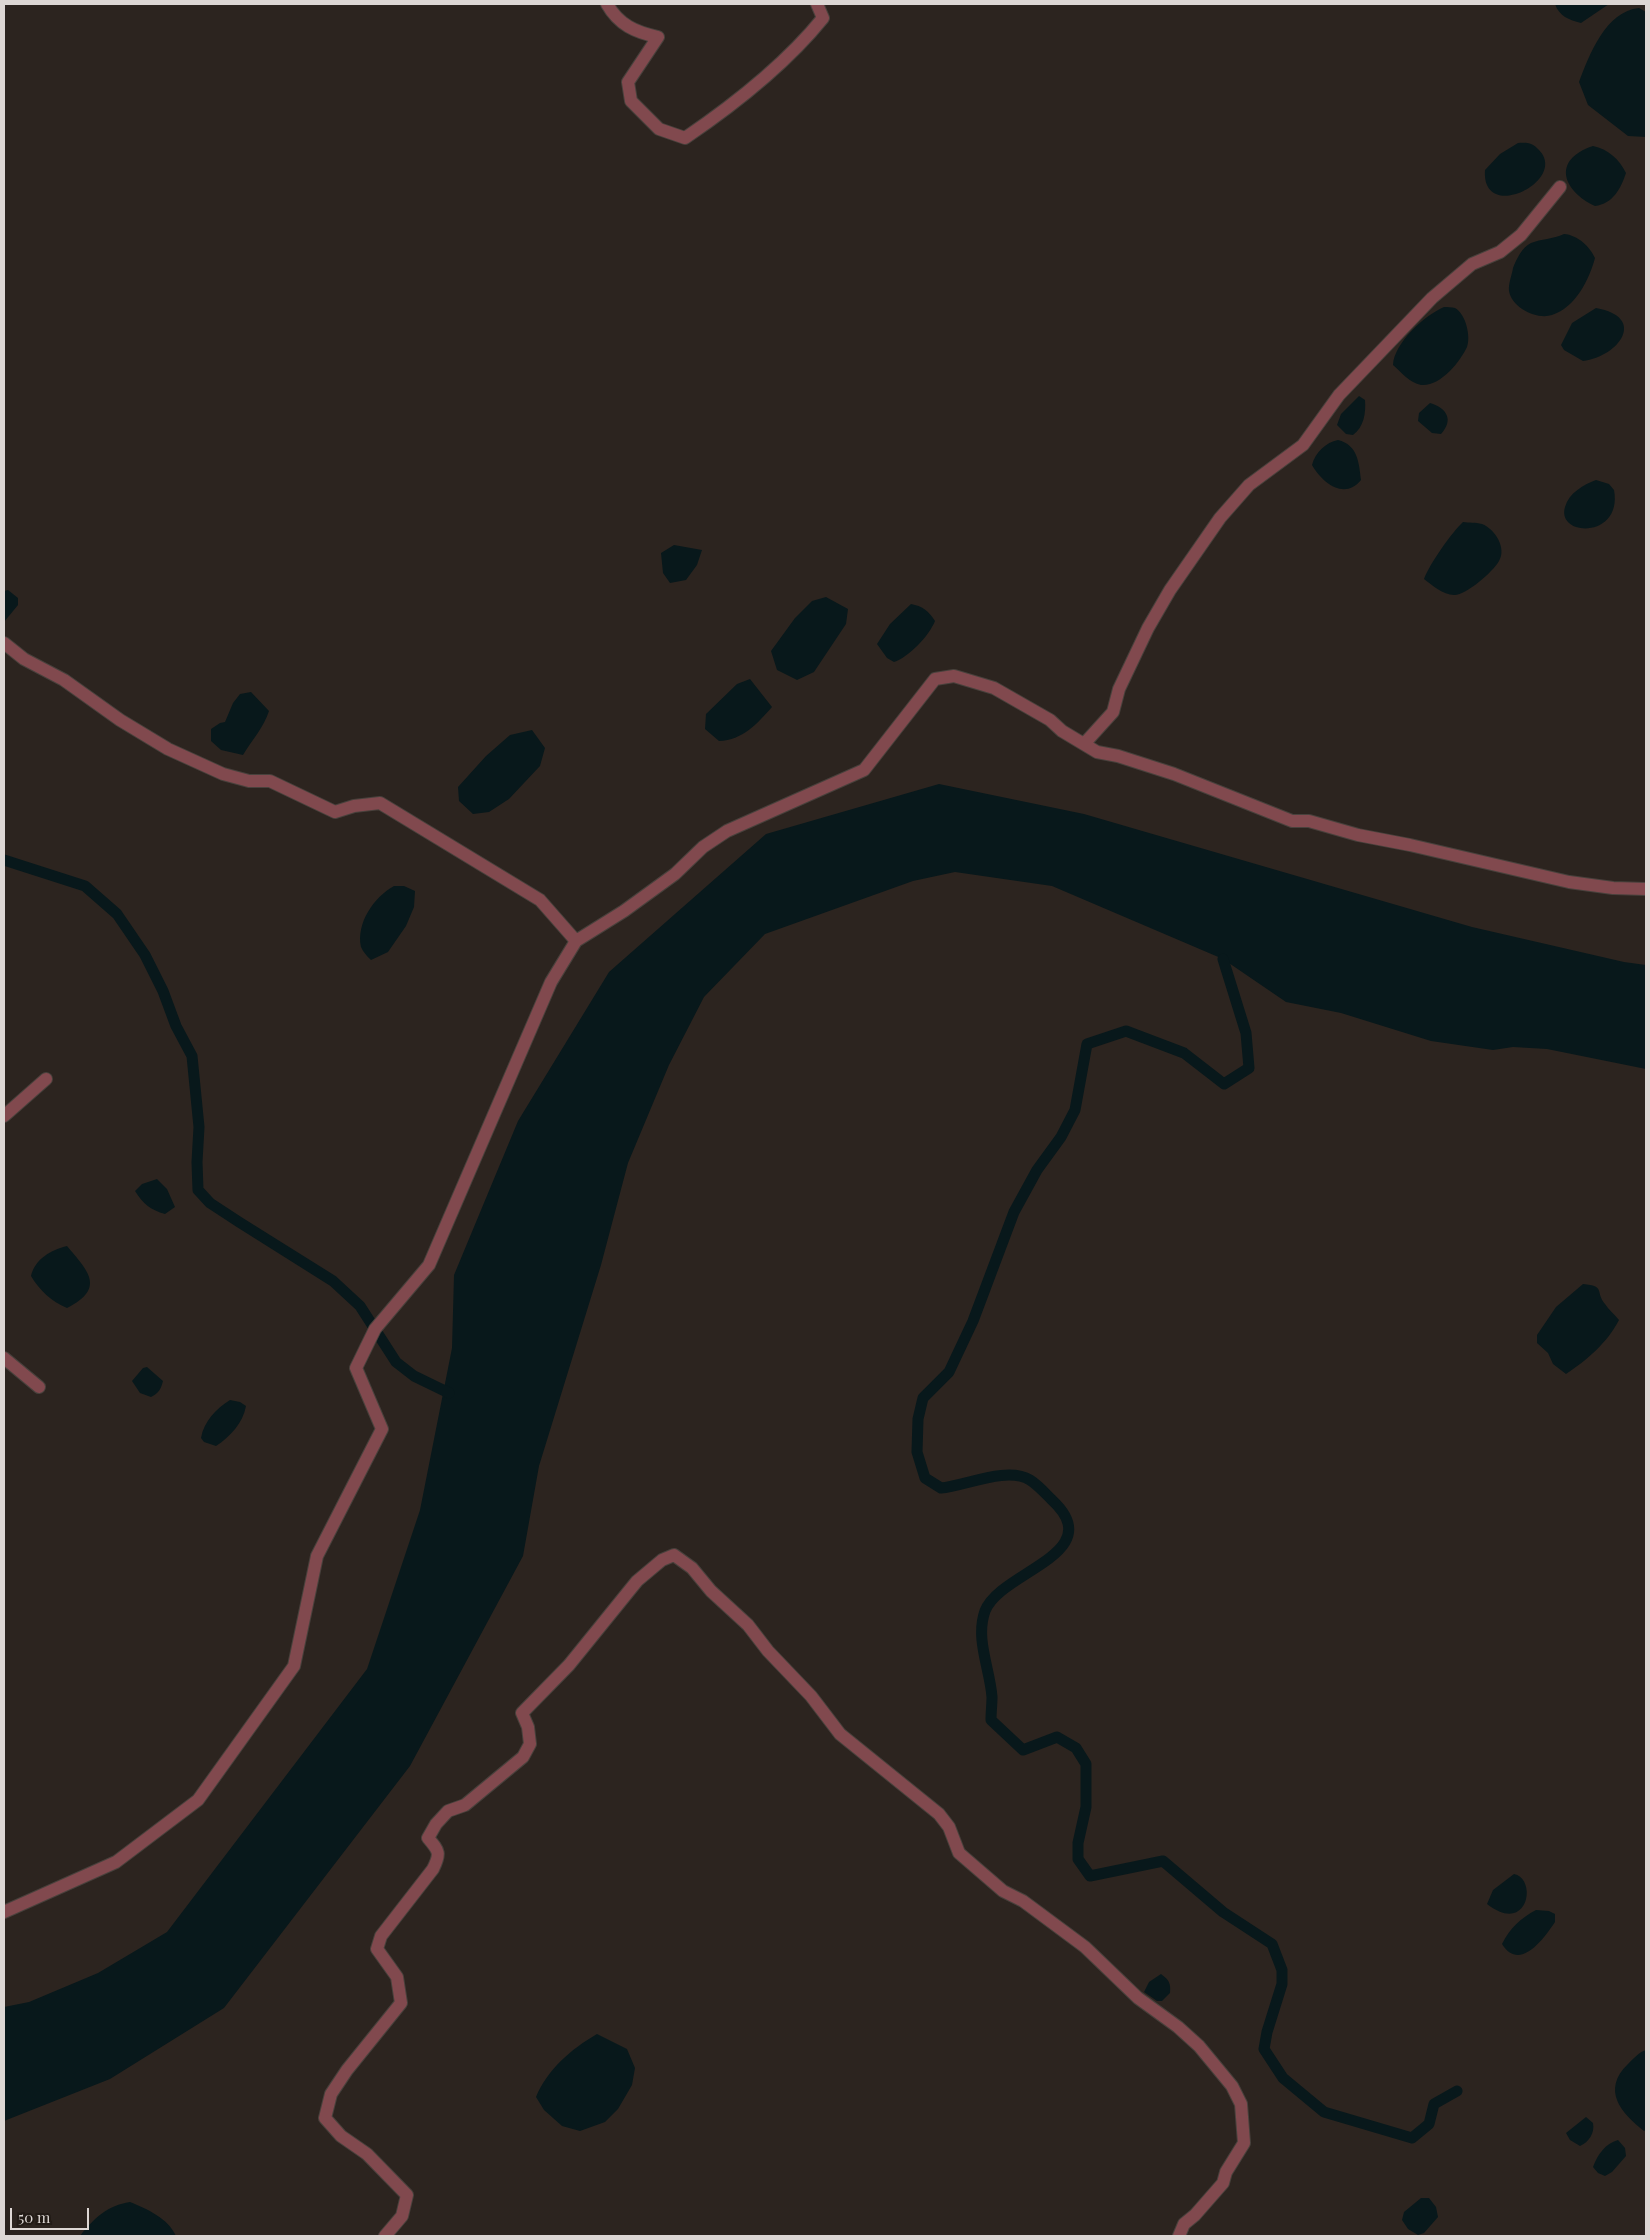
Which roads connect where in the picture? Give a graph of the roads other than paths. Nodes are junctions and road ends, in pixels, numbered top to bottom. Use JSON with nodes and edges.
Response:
{"nodes":[{"id":1,"x":607,"y":4,"type":"edge"},
{"id":2,"x":817,"y":4,"type":"edge"},
{"id":3,"x":1560,"y":187,"type":"dead end"},
{"id":4,"x":4,"y":643,"type":"edge"},
{"id":5,"x":1084,"y":744,"type":"junction"},
{"id":6,"x":1646,"y":890,"type":"edge"},
{"id":7,"x":576,"y":941,"type":"junction"},
{"id":8,"x":46,"y":1079,"type":"dead end"},
{"id":9,"x":4,"y":1116,"type":"edge"},
{"id":10,"x":4,"y":1358,"type":"edge"},
{"id":11,"x":39,"y":1387,"type":"dead end"},
{"id":12,"x":4,"y":1912,"type":"edge"},
{"id":13,"x":385,"y":2236,"type":"edge"},
{"id":14,"x":1179,"y":2236,"type":"edge"}],
"edges":[{"from":1,"to":2,"type":"street"},
{"from":3,"to":5,"type":"street"},
{"from":4,"to":7,"type":"street"},
{"from":5,"to":6,"type":"street"},
{"from":5,"to":7,"type":"street"},
{"from":7,"to":12,"type":"street"},
{"from":8,"to":9,"type":"street"},
{"from":10,"to":11,"type":"street"},
{"from":13,"to":14,"type":"street"}]}
